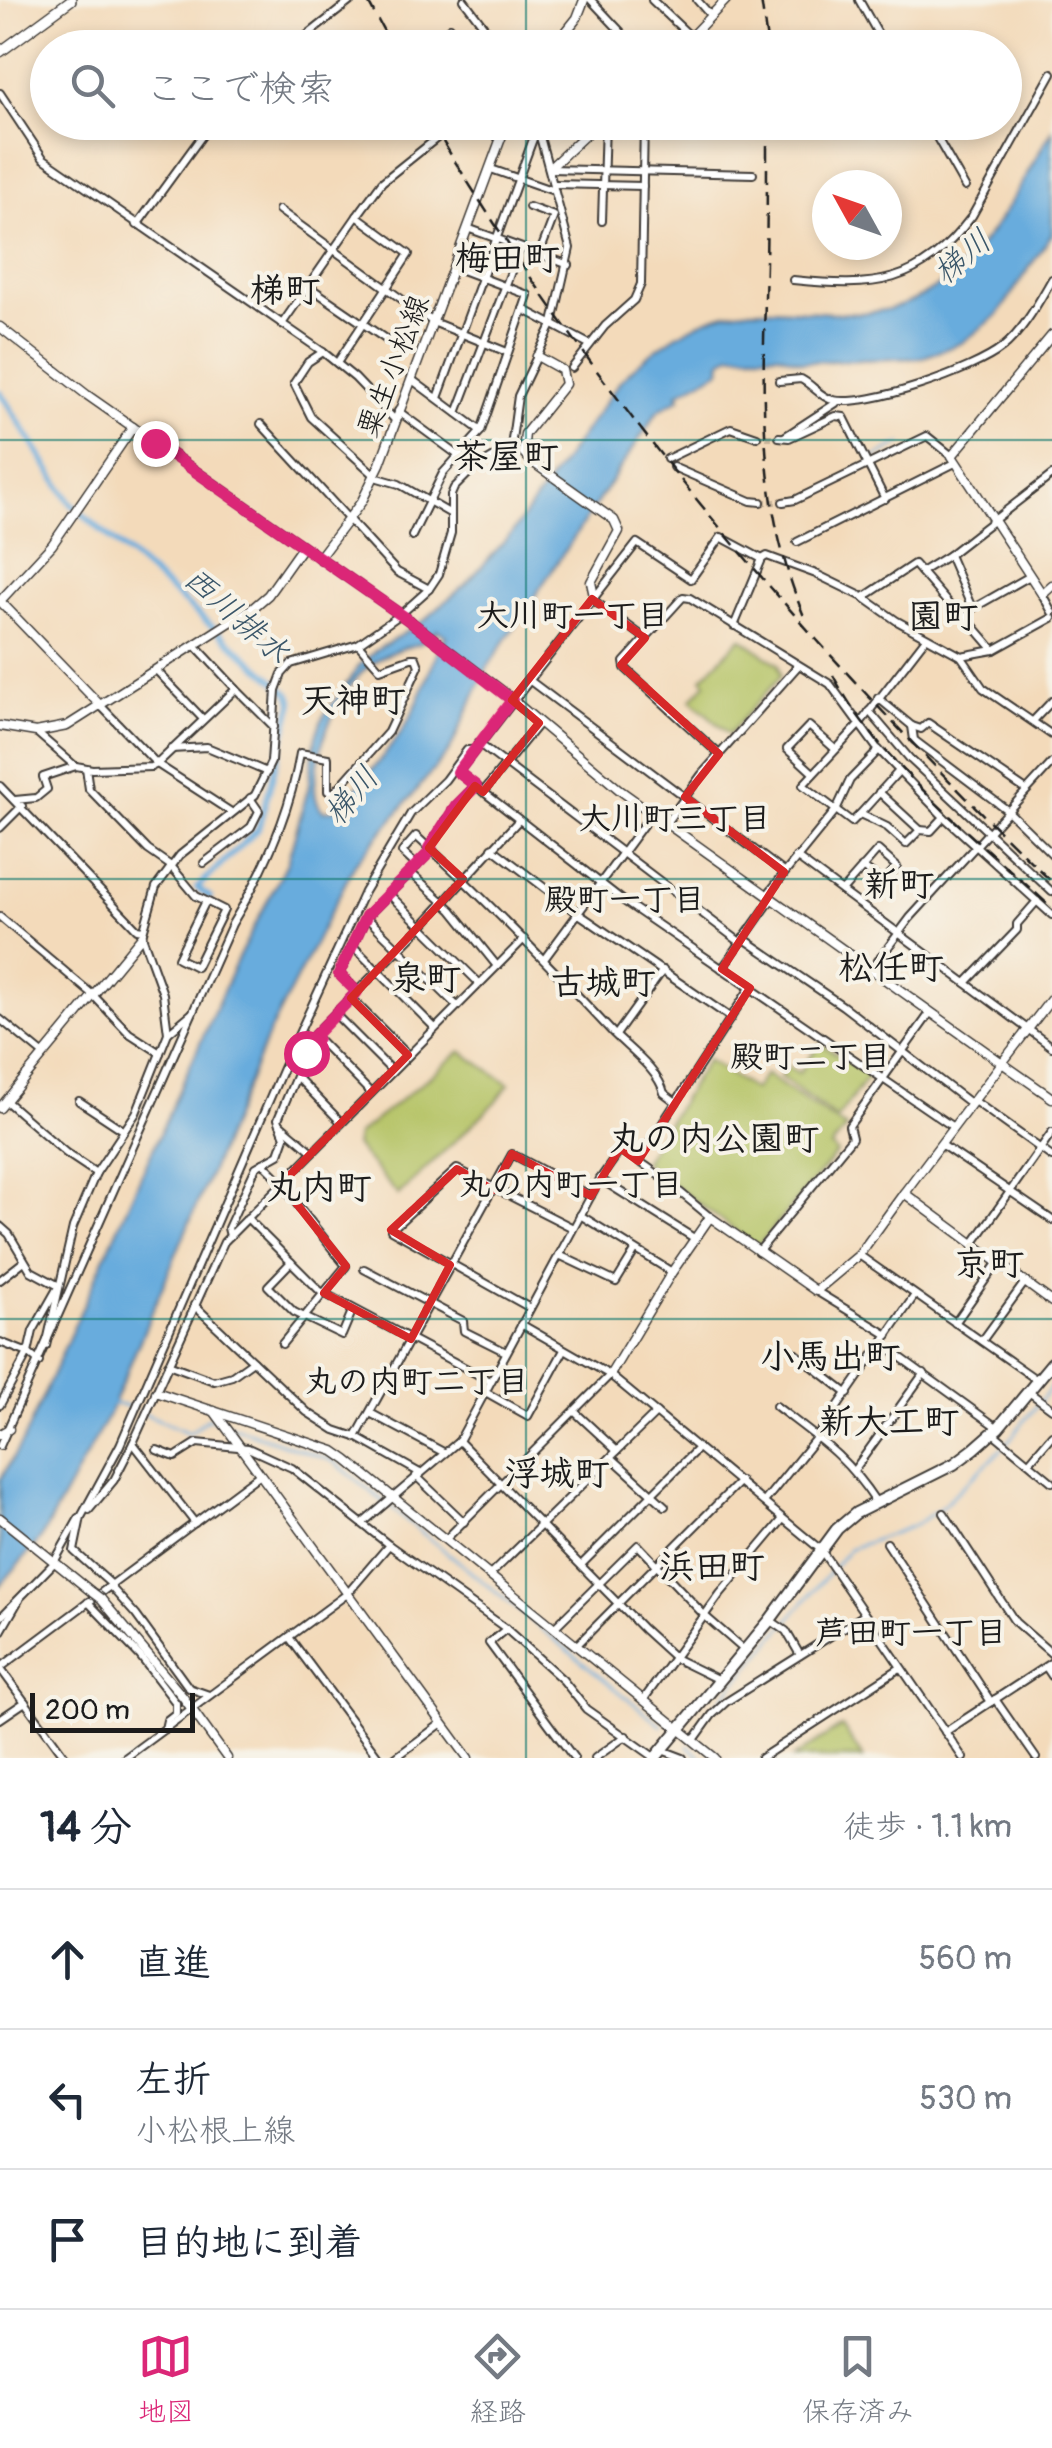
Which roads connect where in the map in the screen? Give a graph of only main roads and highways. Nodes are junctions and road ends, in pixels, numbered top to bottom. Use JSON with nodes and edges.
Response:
{"nodes":[{"id":1,"x":71,"y":0,"type":"edge"},
{"id":2,"x":30,"y":30,"type":"edge"},
{"id":3,"x":30,"y":30,"type":"edge"},
{"id":4,"x":0,"y":52,"type":"edge"},
{"id":5,"x":1052,"y":1363,"type":"edge"},
{"id":6,"x":657,"y":1756,"type":"edge"}],
"edges":[{"from":1,"to":3,"type":"main road"},
{"from":2,"to":4,"type":"main road"},
{"from":5,"to":6,"type":"highway"}]}
